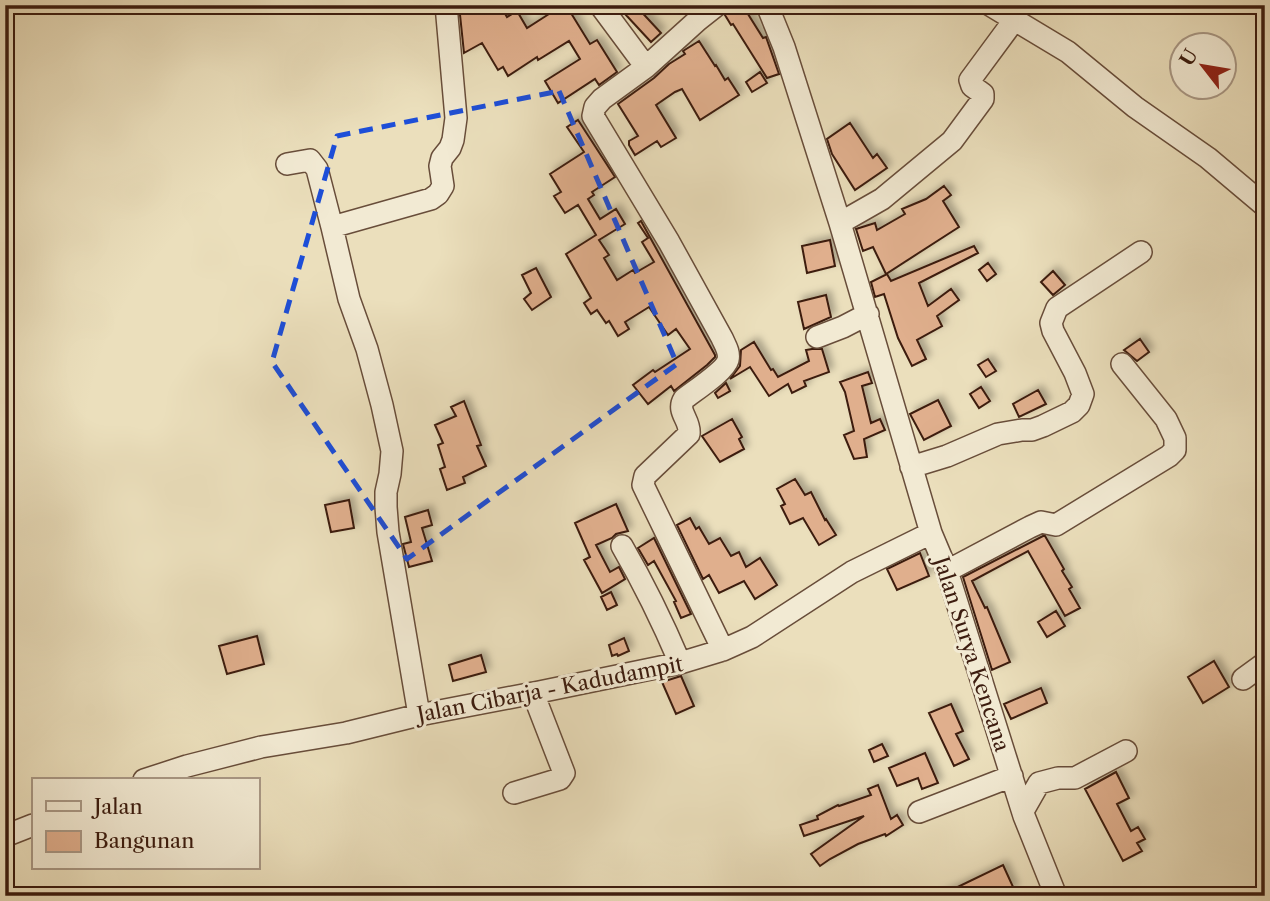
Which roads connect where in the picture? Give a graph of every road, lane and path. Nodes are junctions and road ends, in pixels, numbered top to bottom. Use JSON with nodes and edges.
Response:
{"nodes":[{"id":1,"x":446,"y":5,"type":"edge"},
{"id":2,"x":600,"y":5,"type":"edge"},
{"id":3,"x":718,"y":5,"type":"edge"},
{"id":4,"x":767,"y":5,"type":"edge"},
{"id":5,"x":990,"y":5,"type":"edge"},
{"id":6,"x":1015,"y":19,"type":"junction"},
{"id":7,"x":646,"y":67,"type":"junction"},
{"id":8,"x":287,"y":164,"type":"dead end"},
{"id":9,"x":1265,"y":206,"type":"edge"},
{"id":10,"x":840,"y":223,"type":"junction"},
{"id":11,"x":332,"y":227,"type":"junction"},
{"id":12,"x":1141,"y":252,"type":"dead end"},
{"id":13,"x":868,"y":314,"type":"junction"},
{"id":14,"x":817,"y":337,"type":"dead end"},
{"id":15,"x":1122,"y":364,"type":"dead end"},
{"id":16,"x":911,"y":467,"type":"junction"},
{"id":17,"x":931,"y":533,"type":"junction"},
{"id":18,"x":622,"y":546,"type":"dead end"},
{"id":19,"x":947,"y":571,"type":"junction"},
{"id":20,"x":723,"y":650,"type":"junction"},
{"id":21,"x":680,"y":663,"type":"junction"},
{"id":22,"x":1265,"y":663,"type":"edge"},
{"id":23,"x":1243,"y":679,"type":"dead end"},
{"id":24,"x":533,"y":693,"type":"junction"},
{"id":25,"x":419,"y":715,"type":"junction"},
{"id":26,"x":1126,"y":751,"type":"dead end"},
{"id":27,"x":1012,"y":776,"type":"junction"},
{"id":28,"x":150,"y":778,"type":"edge"},
{"id":29,"x":514,"y":793,"type":"dead end"},
{"id":30,"x":1023,"y":811,"type":"junction"},
{"id":31,"x":919,"y":812,"type":"dead end"},
{"id":32,"x":32,"y":824,"type":"edge"},
{"id":33,"x":5,"y":836,"type":"edge"},
{"id":34,"x":1056,"y":896,"type":"edge"}],
"edges":[{"from":1,"to":11,"type":"street"},
{"from":2,"to":7,"type":"street"},
{"from":3,"to":7,"type":"street"},
{"from":4,"to":10,"type":"street","name":"Jalan Surya Kencana"},
{"from":5,"to":6,"type":"street"},
{"from":6,"to":9,"type":"street"},
{"from":6,"to":10,"type":"street"},
{"from":7,"to":20,"type":"street"},
{"from":8,"to":11,"type":"street"},
{"from":10,"to":13,"type":"street","name":"Jalan Surya Kencana"},
{"from":11,"to":25,"type":"street"},
{"from":12,"to":16,"type":"street"},
{"from":13,"to":14,"type":"street"},
{"from":13,"to":16,"type":"street","name":"Jalan Surya Kencana"},
{"from":15,"to":19,"type":"street"},
{"from":16,"to":17,"type":"street","name":"Jalan Surya Kencana"},
{"from":17,"to":19,"type":"street","name":"Jalan Surya Kencana"},
{"from":17,"to":20,"type":"street","name":"Jalan Cibarja - Kadudampit"},
{"from":18,"to":21,"type":"street"},
{"from":19,"to":27,"type":"street","name":"Jalan Surya Kencana"},
{"from":20,"to":21,"type":"street","name":"Jalan Cibarja - Kadudampit"},
{"from":21,"to":24,"type":"street","name":"Jalan Cibarja - Kadudampit"},
{"from":22,"to":23,"type":"street"},
{"from":24,"to":25,"type":"street","name":"Jalan Cibarja - Kadudampit"},
{"from":24,"to":29,"type":"street"},
{"from":25,"to":28,"type":"street","name":"Jalan Cibarja - Kadudampit"},
{"from":26,"to":30,"type":"street"},
{"from":27,"to":30,"type":"street","name":"Jalan Surya Kencana"},
{"from":27,"to":31,"type":"street"},
{"from":30,"to":34,"type":"street","name":"Jalan Surya Kencana"},
{"from":32,"to":33,"type":"street"}]}
